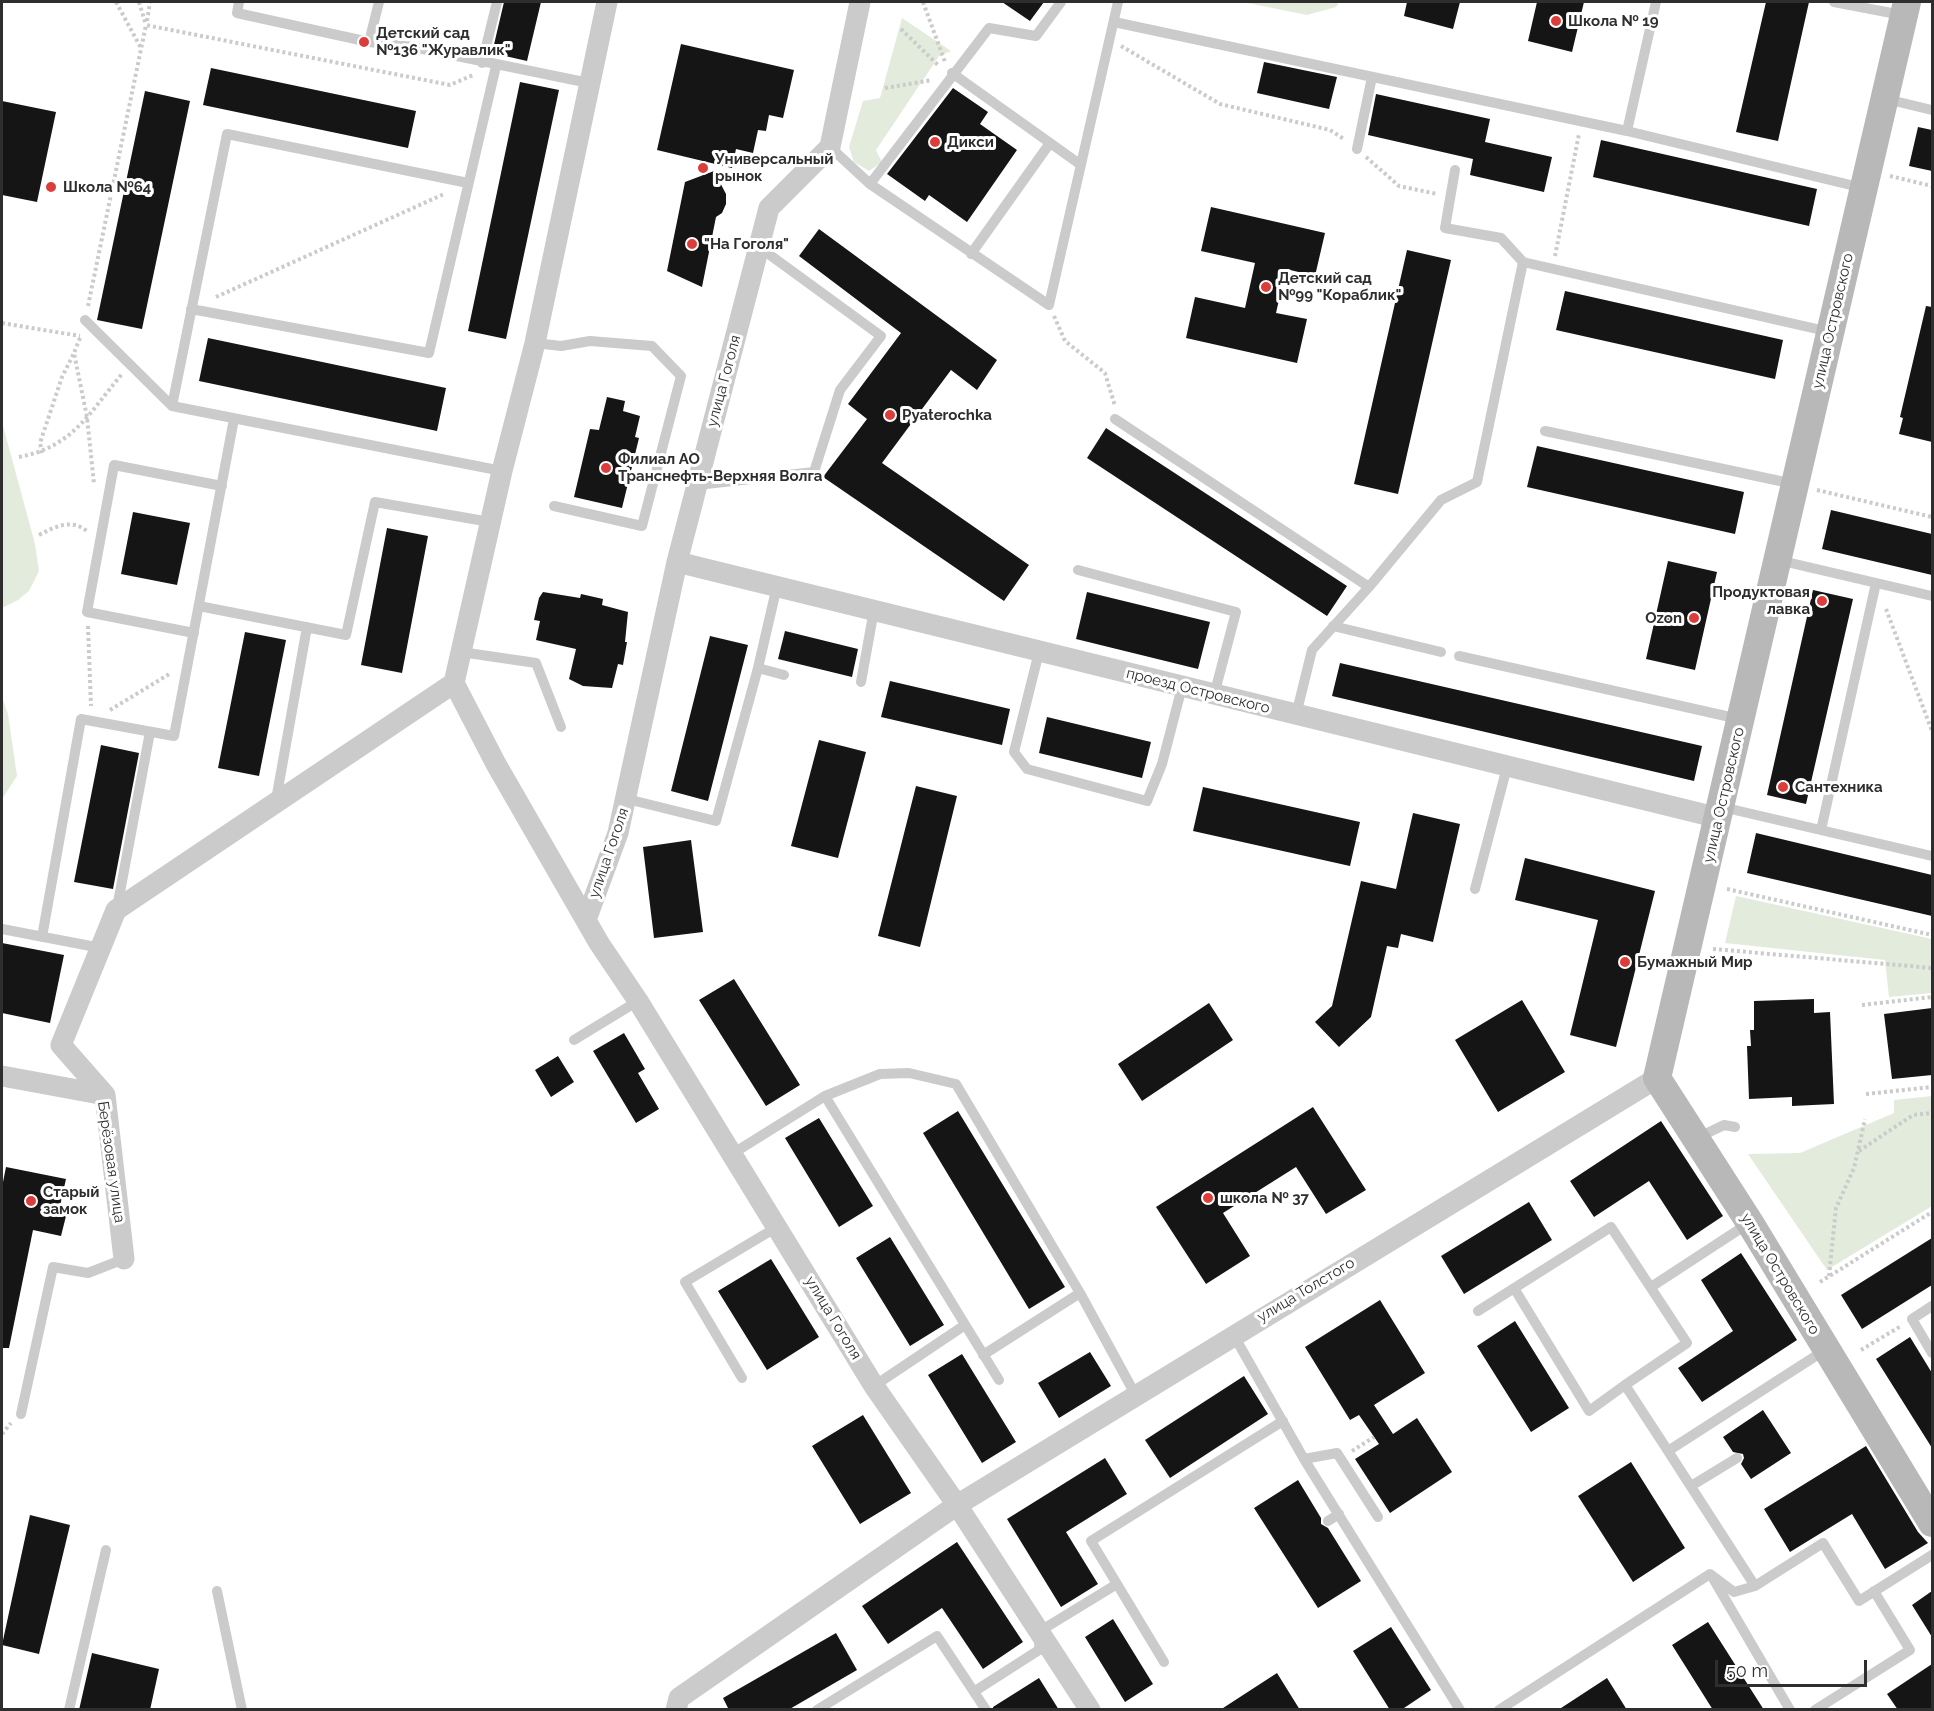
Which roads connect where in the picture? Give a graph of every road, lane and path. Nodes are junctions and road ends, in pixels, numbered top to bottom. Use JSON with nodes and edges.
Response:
{"nodes":[{"id":1,"x":116,"y":2,"type":"edge"},
{"id":2,"x":139,"y":2,"type":"edge"},
{"id":3,"x":150,"y":2,"type":"edge"},
{"id":4,"x":239,"y":2,"type":"edge"},
{"id":5,"x":379,"y":2,"type":"edge"},
{"id":6,"x":497,"y":2,"type":"edge"},
{"id":7,"x":607,"y":2,"type":"edge"},
{"id":8,"x":860,"y":2,"type":"edge"},
{"id":9,"x":923,"y":2,"type":"edge"},
{"id":10,"x":1061,"y":2,"type":"edge"},
{"id":11,"x":1118,"y":2,"type":"edge"},
{"id":12,"x":1656,"y":2,"type":"edge"},
{"id":13,"x":1834,"y":2,"type":"edge"},
{"id":14,"x":1905,"y":9,"type":"edge"},
{"id":15,"x":1114,"y":22,"type":"junction"},
{"id":16,"x":146,"y":25,"type":"junction"},
{"id":17,"x":901,"y":29,"type":"dead end"},
{"id":18,"x":1110,"y":40,"type":"junction"},
{"id":19,"x":369,"y":42,"type":"junction"},
{"id":20,"x":141,"y":48,"type":"junction"},
{"id":21,"x":482,"y":63,"type":"junction"},
{"id":22,"x":496,"y":66,"type":"junction"},
{"id":23,"x":951,"y":75,"type":"junction"},
{"id":24,"x":1372,"y":77,"type":"junction"},
{"id":25,"x":589,"y":83,"type":"junction"},
{"id":26,"x":885,"y":88,"type":"dead end"},
{"id":27,"x":1884,"y":99,"type":"junction"},
{"id":28,"x":1932,"y":110,"type":"edge"},
{"id":29,"x":1582,"y":121,"type":"junction"},
{"id":30,"x":1627,"y":131,"type":"junction"},
{"id":31,"x":1050,"y":143,"type":"junction"},
{"id":32,"x":830,"y":147,"type":"junction"},
{"id":33,"x":1357,"y":149,"type":"junction"},
{"id":34,"x":1081,"y":165,"type":"junction"},
{"id":35,"x":1455,"y":170,"type":"dead end"},
{"id":36,"x":1866,"y":179,"type":"junction"},
{"id":37,"x":468,"y":183,"type":"junction"},
{"id":38,"x":870,"y":184,"type":"junction"},
{"id":39,"x":1932,"y":186,"type":"edge"},
{"id":40,"x":1450,"y":197,"type":"junction"},
{"id":41,"x":759,"y":247,"type":"junction"},
{"id":42,"x":971,"y":254,"type":"junction"},
{"id":43,"x":1523,"y":262,"type":"junction"},
{"id":44,"x":1552,"y":269,"type":"junction"},
{"id":45,"x":1049,"y":305,"type":"junction"},
{"id":46,"x":191,"y":309,"type":"junction"},
{"id":47,"x":85,"y":320,"type":"junction"},
{"id":48,"x":2,"y":323,"type":"edge"},
{"id":49,"x":1831,"y":332,"type":"junction"},
{"id":50,"x":80,"y":338,"type":"junction"},
{"id":51,"x":535,"y":343,"type":"junction"},
{"id":52,"x":74,"y":353,"type":"junction"},
{"id":53,"x":129,"y":366,"type":"junction"},
{"id":54,"x":172,"y":406,"type":"junction"},
{"id":55,"x":87,"y":417,"type":"junction"},
{"id":56,"x":234,"y":419,"type":"junction"},
{"id":57,"x":1115,"y":419,"type":"joint"},
{"id":58,"x":1545,"y":431,"type":"dead end"},
{"id":59,"x":42,"y":453,"type":"junction"},
{"id":60,"x":20,"y":458,"type":"dead end"},
{"id":61,"x":502,"y":471,"type":"junction"},
{"id":62,"x":697,"y":485,"type":"junction"},
{"id":63,"x":1795,"y":485,"type":"junction"},
{"id":64,"x":222,"y":486,"type":"junction"},
{"id":65,"x":554,"y":506,"type":"dead end"},
{"id":66,"x":1932,"y":517,"type":"edge"},
{"id":67,"x":104,"y":521,"type":"junction"},
{"id":68,"x":490,"y":522,"type":"junction"},
{"id":69,"x":39,"y":535,"type":"dead end"},
{"id":70,"x":100,"y":542,"type":"junction"},
{"id":71,"x":1778,"y":560,"type":"junction"},
{"id":72,"x":677,"y":562,"type":"junction"},
{"id":73,"x":1078,"y":570,"type":"dead end"},
{"id":74,"x":1876,"y":583,"type":"junction"},
{"id":75,"x":777,"y":586,"type":"junction"},
{"id":76,"x":1369,"y":587,"type":"junction"},
{"id":77,"x":1932,"y":597,"type":"edge"},
{"id":78,"x":199,"y":606,"type":"junction"},
{"id":79,"x":874,"y":610,"type":"junction"},
{"id":80,"x":87,"y":612,"type":"junction"},
{"id":81,"x":1333,"y":626,"type":"junction"},
{"id":82,"x":307,"y":627,"type":"junction"},
{"id":83,"x":194,"y":633,"type":"junction"},
{"id":84,"x":461,"y":652,"type":"junction"},
{"id":85,"x":1039,"y":652,"type":"junction"},
{"id":86,"x":1441,"y":652,"type":"dead end"},
{"id":87,"x":1459,"y":656,"type":"dead end"},
{"id":88,"x":188,"y":665,"type":"junction"},
{"id":89,"x":758,"y":668,"type":"junction"},
{"id":90,"x":784,"y":675,"type":"dead end"},
{"id":91,"x":861,"y":682,"type":"dead end"},
{"id":92,"x":454,"y":683,"type":"junction"},
{"id":93,"x":1182,"y":687,"type":"junction"},
{"id":94,"x":1214,"y":695,"type":"junction"},
{"id":95,"x":1296,"y":714,"type":"junction"},
{"id":96,"x":1741,"y":720,"type":"junction"},
{"id":97,"x":92,"y":721,"type":"junction"},
{"id":98,"x":561,"y":727,"type":"dead end"},
{"id":99,"x":1932,"y":731,"type":"edge"},
{"id":100,"x":150,"y":732,"type":"junction"},
{"id":101,"x":1507,"y":768,"type":"junction"},
{"id":102,"x":627,"y":799,"type":"junction"},
{"id":103,"x":276,"y":800,"type":"junction"},
{"id":104,"x":1720,"y":812,"type":"junction"},
{"id":105,"x":1821,"y":830,"type":"junction"},
{"id":106,"x":1932,"y":855,"type":"edge"},
{"id":107,"x":1475,"y":889,"type":"dead end"},
{"id":108,"x":1727,"y":889,"type":"dead end"},
{"id":109,"x":117,"y":910,"type":"junction"},
{"id":110,"x":586,"y":920,"type":"junction"},
{"id":111,"x":2,"y":929,"type":"edge"},
{"id":112,"x":1932,"y":935,"type":"edge"},
{"id":113,"x":42,"y":937,"type":"junction"},
{"id":114,"x":101,"y":948,"type":"junction"},
{"id":115,"x":1713,"y":949,"type":"dead end"},
{"id":116,"x":1932,"y":968,"type":"edge"},
{"id":117,"x":1932,"y":997,"type":"edge"},
{"id":118,"x":638,"y":1001,"type":"junction"},
{"id":119,"x":1862,"y":1005,"type":"dead end"},
{"id":120,"x":574,"y":1040,"type":"dead end"},
{"id":121,"x":2,"y":1076,"type":"edge"},
{"id":122,"x":1657,"y":1078,"type":"junction"},
{"id":123,"x":1932,"y":1087,"type":"edge"},
{"id":124,"x":1866,"y":1094,"type":"dead end"},
{"id":125,"x":105,"y":1095,"type":"junction"},
{"id":126,"x":825,"y":1096,"type":"junction"},
{"id":127,"x":1932,"y":1113,"type":"edge"},
{"id":128,"x":1865,"y":1119,"type":"dead end"},
{"id":129,"x":1735,"y":1127,"type":"dead end"},
{"id":130,"x":1696,"y":1138,"type":"junction"},
{"id":131,"x":1858,"y":1151,"type":"junction"},
{"id":132,"x":732,"y":1154,"type":"junction"},
{"id":133,"x":1932,"y":1212,"type":"edge"},
{"id":134,"x":1750,"y":1223,"type":"junction"},
{"id":135,"x":777,"y":1227,"type":"junction"},
{"id":136,"x":124,"y":1259,"type":"joint"},
{"id":137,"x":1829,"y":1276,"type":"junction"},
{"id":138,"x":1820,"y":1282,"type":"dead end"},
{"id":139,"x":1651,"y":1287,"type":"junction"},
{"id":140,"x":1514,"y":1288,"type":"junction"},
{"id":141,"x":1080,"y":1293,"type":"junction"},
{"id":142,"x":1932,"y":1306,"type":"edge"},
{"id":143,"x":1478,"y":1311,"type":"dead end"},
{"id":144,"x":1911,"y":1319,"type":"junction"},
{"id":145,"x":965,"y":1325,"type":"junction"},
{"id":146,"x":1233,"y":1334,"type":"junction"},
{"id":147,"x":1825,"y":1350,"type":"junction"},
{"id":148,"x":1861,"y":1350,"type":"dead end"},
{"id":149,"x":1932,"y":1353,"type":"edge"},
{"id":150,"x":983,"y":1355,"type":"junction"},
{"id":151,"x":742,"y":1378,"type":"dead end"},
{"id":152,"x":999,"y":1380,"type":"dead end"},
{"id":153,"x":1625,"y":1385,"type":"junction"},
{"id":154,"x":874,"y":1386,"type":"junction"},
{"id":155,"x":1135,"y":1394,"type":"junction"},
{"id":156,"x":21,"y":1414,"type":"dead end"},
{"id":157,"x":1283,"y":1421,"type":"junction"},
{"id":158,"x":1374,"y":1437,"type":"dead end"},
{"id":159,"x":1668,"y":1451,"type":"junction"},
{"id":160,"x":1737,"y":1458,"type":"dead end"},
{"id":161,"x":1304,"y":1459,"type":"junction"},
{"id":162,"x":1341,"y":1459,"type":"junction"},
{"id":163,"x":1691,"y":1486,"type":"junction"},
{"id":164,"x":957,"y":1504,"type":"junction"},
{"id":165,"x":1339,"y":1514,"type":"junction"},
{"id":166,"x":1378,"y":1517,"type":"dead end"},
{"id":167,"x":1328,"y":1521,"type":"dead end"},
{"id":168,"x":1932,"y":1523,"type":"edge"},
{"id":169,"x":106,"y":1550,"type":"dead end"},
{"id":170,"x":1932,"y":1555,"type":"edge"},
{"id":171,"x":1710,"y":1574,"type":"junction"},
{"id":172,"x":1117,"y":1584,"type":"junction"},
{"id":173,"x":1755,"y":1586,"type":"junction"},
{"id":174,"x":217,"y":1591,"type":"dead end"},
{"id":175,"x":1874,"y":1591,"type":"junction"},
{"id":176,"x":1040,"y":1631,"type":"junction"},
{"id":177,"x":1164,"y":1662,"type":"dead end"},
{"id":178,"x":975,"y":1691,"type":"junction"},
{"id":179,"x":69,"y":1710,"type":"edge"},
{"id":180,"x":242,"y":1710,"type":"edge"},
{"id":181,"x":676,"y":1710,"type":"edge"},
{"id":182,"x":817,"y":1710,"type":"edge"},
{"id":183,"x":986,"y":1710,"type":"edge"},
{"id":184,"x":1090,"y":1710,"type":"edge"},
{"id":185,"x":1460,"y":1710,"type":"edge"},
{"id":186,"x":1499,"y":1710,"type":"edge"},
{"id":187,"x":1790,"y":1710,"type":"edge"},
{"id":188,"x":1815,"y":1710,"type":"edge"}],
"edges":[{"from":1,"to":20,"type":"path"},
{"from":2,"to":16,"type":"path"},
{"from":3,"to":16,"type":"path"},
{"from":4,"to":19,"type":"lane"},
{"from":5,"to":19,"type":"lane"},
{"from":6,"to":21,"type":"lane"},
{"from":7,"to":25,"type":"street"},
{"from":8,"to":32,"type":"street"},
{"from":9,"to":23,"type":"path"},
{"from":10,"to":23,"type":"lane"},
{"from":11,"to":15,"type":"lane"},
{"from":12,"to":30,"type":"lane"},
{"from":13,"to":14,"type":"lane"},
{"from":14,"to":27,"type":"street","name":"улица Островского"},
{"from":15,"to":18,"type":"lane"},
{"from":15,"to":24,"type":"lane"},
{"from":16,"to":20,"type":"path"},
{"from":16,"to":22,"type":"path"},
{"from":17,"to":23,"type":"path"},
{"from":18,"to":33,"type":"path"},
{"from":18,"to":34,"type":"lane"},
{"from":19,"to":21,"type":"lane"},
{"from":20,"to":47,"type":"path"},
{"from":21,"to":22,"type":"lane"},
{"from":22,"to":25,"type":"lane"},
{"from":22,"to":37,"type":"lane"},
{"from":23,"to":26,"type":"path"},
{"from":23,"to":31,"type":"lane"},
{"from":23,"to":38,"type":"lane"},
{"from":24,"to":29,"type":"lane"},
{"from":24,"to":33,"type":"lane"},
{"from":25,"to":51,"type":"street"},
{"from":27,"to":28,"type":"lane"},
{"from":27,"to":36,"type":"street","name":"улица Островского"},
{"from":29,"to":30,"type":"lane"},
{"from":29,"to":44,"type":"path"},
{"from":30,"to":36,"type":"lane"},
{"from":31,"to":34,"type":"lane"},
{"from":31,"to":42,"type":"lane"},
{"from":32,"to":38,"type":"lane"},
{"from":32,"to":41,"type":"street","name":"улица Гоголя"},
{"from":33,"to":40,"type":"path"},
{"from":34,"to":45,"type":"lane"},
{"from":35,"to":40,"type":"lane"},
{"from":36,"to":39,"type":"path"},
{"from":36,"to":49,"type":"street","name":"улица Островского"},
{"from":37,"to":46,"type":"path"},
{"from":37,"to":46,"type":"lane"},
{"from":37,"to":46,"type":"lane"},
{"from":38,"to":42,"type":"lane"},
{"from":40,"to":43,"type":"lane"},
{"from":41,"to":62,"type":"street","name":"улица Гоголя"},
{"from":41,"to":62,"type":"lane"},
{"from":42,"to":45,"type":"lane"},
{"from":43,"to":44,"type":"lane"},
{"from":43,"to":76,"type":"lane"},
{"from":44,"to":49,"type":"lane"},
{"from":45,"to":57,"type":"path"},
{"from":46,"to":54,"type":"lane"},
{"from":47,"to":50,"type":"path"},
{"from":47,"to":53,"type":"lane"},
{"from":48,"to":50,"type":"path"},
{"from":49,"to":63,"type":"street","name":"улица Островского"},
{"from":50,"to":52,"type":"path"},
{"from":51,"to":61,"type":"street"},
{"from":51,"to":65,"type":"lane"},
{"from":52,"to":55,"type":"path"},
{"from":52,"to":59,"type":"path"},
{"from":53,"to":54,"type":"lane"},
{"from":53,"to":55,"type":"path"},
{"from":54,"to":56,"type":"lane"},
{"from":55,"to":59,"type":"path"},
{"from":55,"to":67,"type":"path"},
{"from":56,"to":61,"type":"lane"},
{"from":56,"to":64,"type":"lane"},
{"from":57,"to":76,"type":"lane"},
{"from":58,"to":63,"type":"lane"},
{"from":59,"to":60,"type":"path"},
{"from":61,"to":68,"type":"street"},
{"from":62,"to":72,"type":"street","name":"улица Гоголя"},
{"from":63,"to":66,"type":"path"},
{"from":63,"to":71,"type":"street","name":"улица Островского"},
{"from":64,"to":67,"type":"lane"},
{"from":64,"to":78,"type":"lane"},
{"from":67,"to":70,"type":"lane"},
{"from":68,"to":82,"type":"lane"},
{"from":68,"to":84,"type":"street"},
{"from":69,"to":70,"type":"path"},
{"from":70,"to":80,"type":"lane"},
{"from":71,"to":74,"type":"lane"},
{"from":71,"to":96,"type":"street","name":"улица Островского"},
{"from":72,"to":75,"type":"street","name":"проезд Островского"},
{"from":72,"to":102,"type":"street","name":"улица Гоголя"},
{"from":73,"to":94,"type":"lane"},
{"from":74,"to":77,"type":"lane"},
{"from":74,"to":99,"type":"path"},
{"from":74,"to":105,"type":"lane"},
{"from":75,"to":79,"type":"street","name":"проезд Островского"},
{"from":75,"to":89,"type":"lane"},
{"from":76,"to":81,"type":"lane"},
{"from":78,"to":82,"type":"lane"},
{"from":78,"to":83,"type":"lane"},
{"from":79,"to":85,"type":"street","name":"проезд Островского"},
{"from":79,"to":91,"type":"lane"},
{"from":80,"to":83,"type":"lane"},
{"from":80,"to":97,"type":"path"},
{"from":81,"to":86,"type":"lane"},
{"from":81,"to":95,"type":"lane"},
{"from":82,"to":103,"type":"lane"},
{"from":83,"to":88,"type":"lane"},
{"from":84,"to":92,"type":"street"},
{"from":84,"to":98,"type":"lane"},
{"from":85,"to":93,"type":"street","name":"проезд Островского"},
{"from":85,"to":93,"type":"lane"},
{"from":87,"to":96,"type":"lane"},
{"from":88,"to":97,"type":"path"},
{"from":88,"to":100,"type":"lane"},
{"from":89,"to":90,"type":"lane"},
{"from":89,"to":102,"type":"lane"},
{"from":92,"to":103,"type":"street"},
{"from":92,"to":110,"type":"street","name":"улица Гоголя"},
{"from":93,"to":94,"type":"street","name":"проезд Островского"},
{"from":94,"to":95,"type":"street","name":"проезд Островского"},
{"from":95,"to":101,"type":"street","name":"проезд Островского"},
{"from":96,"to":104,"type":"street","name":"улица Островского"},
{"from":97,"to":100,"type":"lane"},
{"from":97,"to":113,"type":"lane"},
{"from":100,"to":109,"type":"lane"},
{"from":101,"to":104,"type":"street","name":"проезд Островского"},
{"from":101,"to":107,"type":"lane"},
{"from":102,"to":110,"type":"street","name":"улица Гоголя"},
{"from":103,"to":109,"type":"street"},
{"from":104,"to":105,"type":"lane"},
{"from":104,"to":122,"type":"street","name":"улица Островского"},
{"from":105,"to":106,"type":"lane"},
{"from":108,"to":112,"type":"path"},
{"from":109,"to":114,"type":"street"},
{"from":110,"to":118,"type":"street","name":"улица Гоголя"},
{"from":111,"to":113,"type":"lane"},
{"from":113,"to":114,"type":"lane"},
{"from":114,"to":125,"type":"street"},
{"from":115,"to":116,"type":"path"},
{"from":117,"to":119,"type":"path"},
{"from":118,"to":120,"type":"lane"},
{"from":118,"to":132,"type":"street","name":"улица Гоголя"},
{"from":121,"to":125,"type":"street","name":"Берёзовая улица"},
{"from":122,"to":130,"type":"street","name":"улица Островского"},
{"from":122,"to":146,"type":"street","name":"улица Толстого"},
{"from":123,"to":124,"type":"path"},
{"from":125,"to":136,"type":"street","name":"Берёзовая улица"},
{"from":126,"to":132,"type":"lane"},
{"from":126,"to":141,"type":"lane"},
{"from":126,"to":145,"type":"lane"},
{"from":127,"to":131,"type":"path"},
{"from":128,"to":131,"type":"path"},
{"from":129,"to":130,"type":"lane"},
{"from":130,"to":134,"type":"street","name":"улица Островского"},
{"from":131,"to":137,"type":"path"},
{"from":132,"to":135,"type":"street","name":"улица Гоголя"},
{"from":133,"to":137,"type":"path"},
{"from":134,"to":139,"type":"lane"},
{"from":134,"to":147,"type":"street","name":"улица Островского"},
{"from":135,"to":151,"type":"lane"},
{"from":135,"to":154,"type":"street","name":"улица Гоголя"},
{"from":136,"to":156,"type":"lane"},
{"from":137,"to":138,"type":"path"},
{"from":139,"to":140,"type":"lane"},
{"from":139,"to":153,"type":"lane"},
{"from":140,"to":143,"type":"lane"},
{"from":140,"to":153,"type":"lane"},
{"from":141,"to":150,"type":"lane"},
{"from":141,"to":155,"type":"lane"},
{"from":142,"to":144,"type":"lane"},
{"from":144,"to":148,"type":"path"},
{"from":144,"to":149,"type":"lane"},
{"from":145,"to":150,"type":"lane"},
{"from":145,"to":154,"type":"lane"},
{"from":146,"to":155,"type":"street","name":"улица Толстого"},
{"from":146,"to":157,"type":"lane"},
{"from":147,"to":159,"type":"lane"},
{"from":147,"to":168,"type":"street","name":"улица Островского"},
{"from":150,"to":152,"type":"lane"},
{"from":153,"to":159,"type":"lane"},
{"from":154,"to":164,"type":"street","name":"улица Гоголя"},
{"from":155,"to":164,"type":"street","name":"улица Толстого"},
{"from":157,"to":161,"type":"lane"},
{"from":157,"to":172,"type":"lane"},
{"from":158,"to":162,"type":"path"},
{"from":159,"to":163,"type":"lane"},
{"from":160,"to":163,"type":"lane"},
{"from":161,"to":162,"type":"lane"},
{"from":161,"to":165,"type":"lane"},
{"from":162,"to":166,"type":"lane"},
{"from":163,"to":173,"type":"lane"},
{"from":164,"to":176,"type":"street","name":"улица Гоголя"},
{"from":164,"to":181,"type":"street","name":"улица Толстого"},
{"from":165,"to":167,"type":"lane"},
{"from":165,"to":185,"type":"lane"},
{"from":169,"to":179,"type":"lane"},
{"from":170,"to":175,"type":"lane"},
{"from":171,"to":173,"type":"lane"},
{"from":171,"to":186,"type":"lane"},
{"from":171,"to":187,"type":"lane"},
{"from":172,"to":176,"type":"lane"},
{"from":172,"to":177,"type":"lane"},
{"from":173,"to":175,"type":"lane"},
{"from":174,"to":180,"type":"lane"},
{"from":175,"to":188,"type":"lane"},
{"from":176,"to":178,"type":"lane"},
{"from":176,"to":184,"type":"street","name":"улица Гоголя"},
{"from":178,"to":182,"type":"lane"},
{"from":178,"to":183,"type":"lane"}]}
